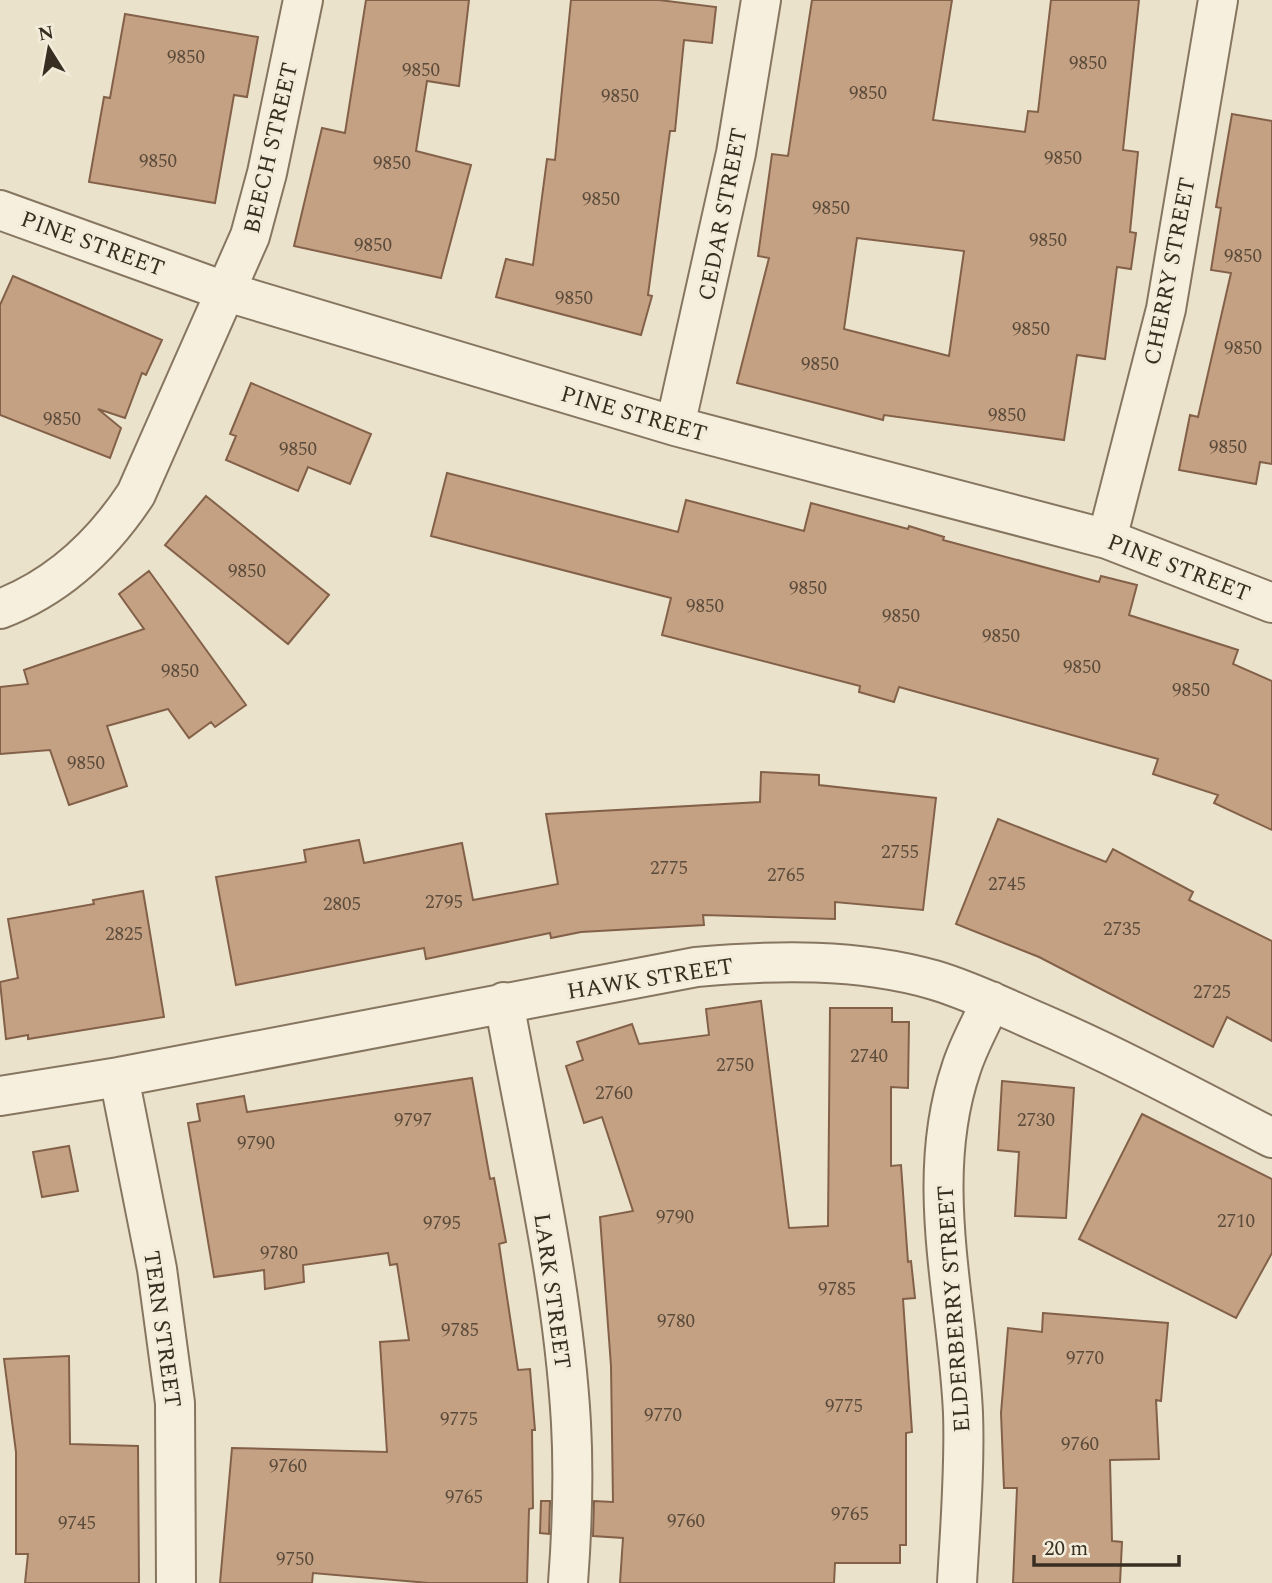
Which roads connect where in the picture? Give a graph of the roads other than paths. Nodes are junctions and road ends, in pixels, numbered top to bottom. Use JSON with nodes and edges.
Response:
{"nodes":[{"id":1,"x":303,"y":0,"type":"edge"},
{"id":2,"x":761,"y":0,"type":"edge"},
{"id":3,"x":1218,"y":0,"type":"edge"},
{"id":4,"x":0,"y":210,"type":"edge"},
{"id":5,"x":227,"y":292,"type":"junction"},
{"id":6,"x":675,"y":426,"type":"junction"},
{"id":7,"x":1107,"y":538,"type":"junction"},
{"id":8,"x":1272,"y":603,"type":"edge"},
{"id":9,"x":0,"y":609,"type":"edge"},
{"id":10,"x":991,"y":1001,"type":"junction"},
{"id":11,"x":504,"y":1002,"type":"junction"},
{"id":12,"x":119,"y":1077,"type":"junction"},
{"id":13,"x":0,"y":1096,"type":"edge"},
{"id":14,"x":1272,"y":1138,"type":"edge"},
{"id":15,"x":176,"y":1583,"type":"edge"},
{"id":16,"x":568,"y":1583,"type":"edge"},
{"id":17,"x":957,"y":1583,"type":"edge"}],
"edges":[{"from":1,"to":5,"type":"street","name":"BEECH STREET"},
{"from":2,"to":6,"type":"street","name":"CEDAR STREET"},
{"from":3,"to":7,"type":"street","name":"CHERRY STREET"},
{"from":4,"to":5,"type":"street","name":"PINE STREET"},
{"from":5,"to":6,"type":"street","name":"PINE STREET"},
{"from":5,"to":9,"type":"street","name":"BEECH STREET"},
{"from":6,"to":7,"type":"street","name":"PINE STREET"},
{"from":7,"to":8,"type":"street","name":"PINE STREET"},
{"from":10,"to":11,"type":"street","name":"HAWK STREET"},
{"from":10,"to":14,"type":"street","name":"HAWK STREET"},
{"from":10,"to":17,"type":"street","name":"ELDERBERRY STREET"},
{"from":11,"to":12,"type":"street","name":"HAWK STREET"},
{"from":11,"to":16,"type":"street","name":"LARK STREET"},
{"from":12,"to":13,"type":"street","name":"HAWK STREET"},
{"from":12,"to":15,"type":"street","name":"TERN STREET"}]}
